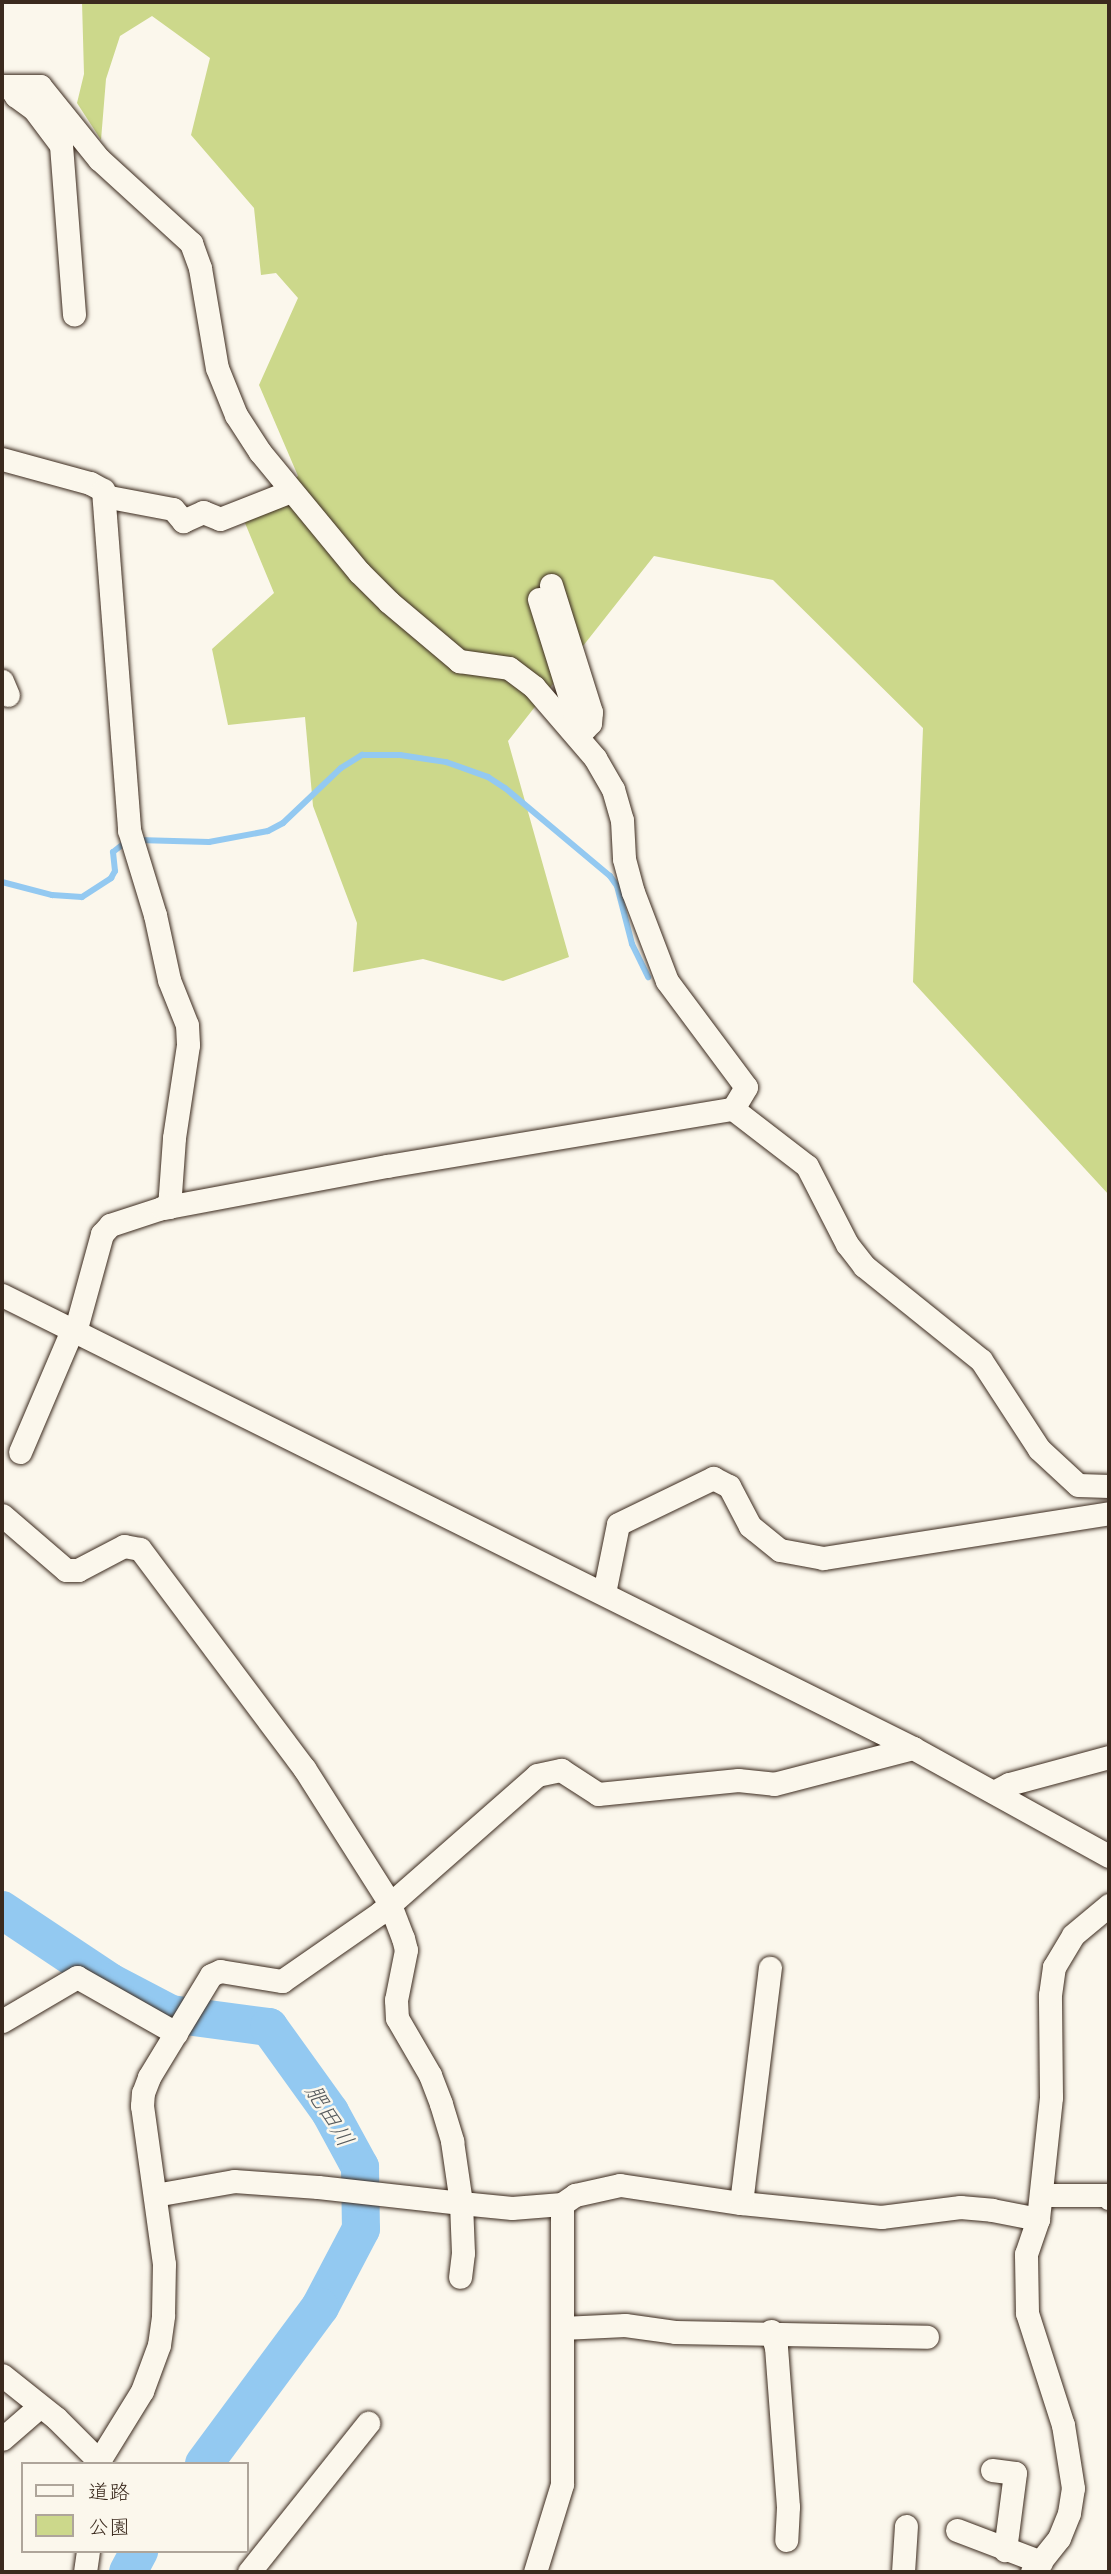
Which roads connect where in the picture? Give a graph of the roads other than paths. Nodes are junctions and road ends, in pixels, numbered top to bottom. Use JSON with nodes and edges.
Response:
{"nodes":[{"id":1,"x":5,"y":86,"type":"edge"},
{"id":2,"x":75,"y":315,"type":"dead end"},
{"id":3,"x":2,"y":459,"type":"edge"},
{"id":4,"x":291,"y":491,"type":"junction"},
{"id":5,"x":104,"y":496,"type":"junction"},
{"id":6,"x":543,"y":587,"type":"dead end"},
{"id":7,"x":575,"y":732,"type":"junction"},
{"id":8,"x":733,"y":1109,"type":"junction"},
{"id":9,"x":162,"y":1208,"type":"junction"},
{"id":10,"x":2,"y":1295,"type":"edge"},
{"id":11,"x":74,"y":1331,"type":"junction"},
{"id":12,"x":20,"y":1452,"type":"dead end"},
{"id":13,"x":1109,"y":1486,"type":"edge"},
{"id":14,"x":1109,"y":1513,"type":"edge"},
{"id":15,"x":2,"y":1515,"type":"edge"},
{"id":16,"x":604,"y":1593,"type":"junction"},
{"id":17,"x":913,"y":1748,"type":"junction"},
{"id":18,"x":1109,"y":1757,"type":"edge"},
{"id":19,"x":994,"y":1793,"type":"junction"},
{"id":20,"x":1109,"y":1856,"type":"edge"},
{"id":21,"x":390,"y":1902,"type":"junction"},
{"id":22,"x":1109,"y":1905,"type":"edge"},
{"id":23,"x":770,"y":1968,"type":"dead end"},
{"id":24,"x":2,"y":2021,"type":"edge"},
{"id":25,"x":176,"y":2032,"type":"junction"},
{"id":26,"x":155,"y":2195,"type":"junction"},
{"id":27,"x":1041,"y":2195,"type":"junction"},
{"id":28,"x":1109,"y":2198,"type":"edge"},
{"id":29,"x":461,"y":2203,"type":"junction"},
{"id":30,"x":741,"y":2203,"type":"junction"},
{"id":31,"x":562,"y":2204,"type":"junction"},
{"id":32,"x":1038,"y":2219,"type":"junction"},
{"id":33,"x":460,"y":2277,"type":"dead end"},
{"id":34,"x":562,"y":2329,"type":"junction"},
{"id":35,"x":771,"y":2332,"type":"junction"},
{"id":36,"x":927,"y":2337,"type":"dead end"},
{"id":37,"x":2,"y":2375,"type":"edge"},
{"id":38,"x":40,"y":2406,"type":"junction"},
{"id":39,"x":368,"y":2423,"type":"dead end"},
{"id":40,"x":2,"y":2439,"type":"edge"},
{"id":41,"x":97,"y":2462,"type":"edge"},
{"id":42,"x":992,"y":2470,"type":"dead end"},
{"id":43,"x":906,"y":2526,"type":"dead end"},
{"id":44,"x":957,"y":2530,"type":"dead end"},
{"id":45,"x":786,"y":2540,"type":"dead end"},
{"id":46,"x":1004,"y":2550,"type":"junction"},
{"id":47,"x":88,"y":2553,"type":"edge"},
{"id":48,"x":1036,"y":2567,"type":"edge"},
{"id":49,"x":85,"y":2572,"type":"edge"},
{"id":50,"x":249,"y":2572,"type":"edge"},
{"id":51,"x":535,"y":2572,"type":"edge"},
{"id":52,"x":903,"y":2572,"type":"edge"}],
"edges":[{"from":1,"to":2,"type":"street"},
{"from":1,"to":4,"type":"street"},
{"from":3,"to":5,"type":"street"},
{"from":4,"to":5,"type":"street"},
{"from":4,"to":7,"type":"street"},
{"from":5,"to":9,"type":"street"},
{"from":6,"to":7,"type":"street"},
{"from":7,"to":8,"type":"street"},
{"from":8,"to":9,"type":"street"},
{"from":8,"to":13,"type":"street"},
{"from":9,"to":11,"type":"street"},
{"from":10,"to":11,"type":"street"},
{"from":11,"to":12,"type":"street"},
{"from":11,"to":16,"type":"street"},
{"from":14,"to":16,"type":"street"},
{"from":15,"to":21,"type":"street"},
{"from":16,"to":17,"type":"street"},
{"from":17,"to":19,"type":"street"},
{"from":17,"to":21,"type":"street"},
{"from":18,"to":19,"type":"street"},
{"from":19,"to":20,"type":"street"},
{"from":21,"to":25,"type":"street"},
{"from":21,"to":29,"type":"street"},
{"from":22,"to":27,"type":"street"},
{"from":23,"to":30,"type":"street"},
{"from":24,"to":25,"type":"street"},
{"from":25,"to":26,"type":"street"},
{"from":26,"to":29,"type":"street"},
{"from":26,"to":41,"type":"street"},
{"from":27,"to":28,"type":"street"},
{"from":27,"to":32,"type":"street"},
{"from":29,"to":31,"type":"street"},
{"from":29,"to":33,"type":"street"},
{"from":30,"to":31,"type":"street"},
{"from":30,"to":32,"type":"street"},
{"from":31,"to":34,"type":"street"},
{"from":32,"to":48,"type":"street"},
{"from":34,"to":35,"type":"street"},
{"from":34,"to":51,"type":"street"},
{"from":35,"to":36,"type":"street"},
{"from":35,"to":45,"type":"street"},
{"from":37,"to":38,"type":"street"},
{"from":38,"to":40,"type":"street"},
{"from":38,"to":41,"type":"street"},
{"from":39,"to":50,"type":"street"},
{"from":42,"to":46,"type":"street"},
{"from":43,"to":52,"type":"street"},
{"from":44,"to":46,"type":"street"},
{"from":46,"to":48,"type":"street"},
{"from":47,"to":49,"type":"street"}]}
